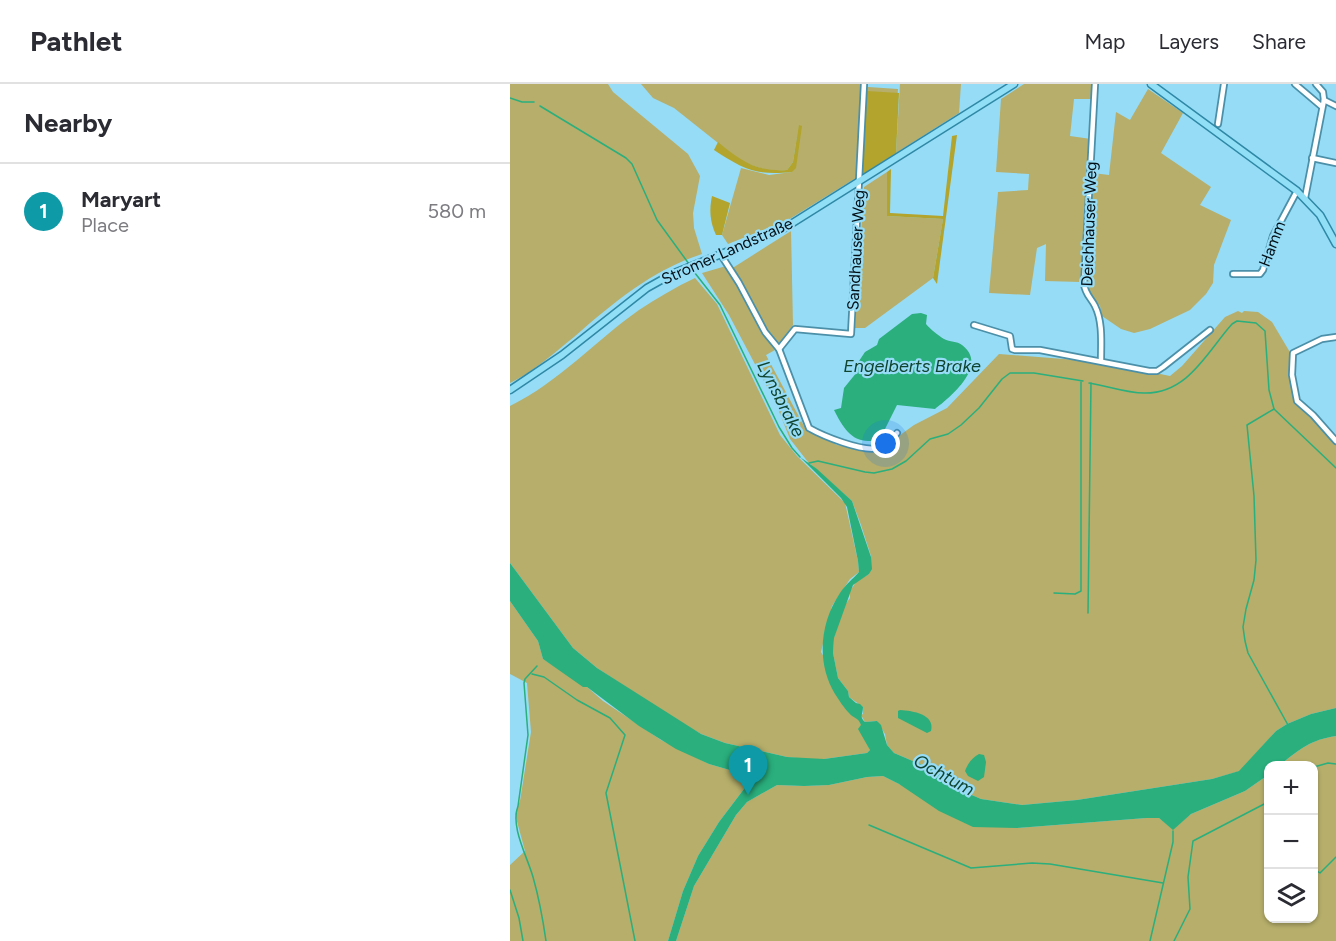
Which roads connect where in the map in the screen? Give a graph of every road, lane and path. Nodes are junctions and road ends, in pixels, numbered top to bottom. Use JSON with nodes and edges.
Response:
{"nodes":[{"id":1,"x":864,"y":84,"type":"edge"},
{"id":2,"x":1014,"y":84,"type":"edge"},
{"id":3,"x":1095,"y":84,"type":"edge"},
{"id":4,"x":1151,"y":84,"type":"edge"},
{"id":5,"x":1224,"y":84,"type":"edge"},
{"id":6,"x":1296,"y":84,"type":"edge"},
{"id":7,"x":1316,"y":84,"type":"edge"},
{"id":8,"x":1324,"y":100,"type":"junction"},
{"id":9,"x":1321,"y":106,"type":"junction"},
{"id":10,"x":1336,"y":106,"type":"edge"},
{"id":11,"x":1218,"y":124,"type":"dead end"},
{"id":12,"x":1312,"y":158,"type":"junction"},
{"id":13,"x":1336,"y":163,"type":"edge"},
{"id":14,"x":860,"y":180,"type":"junction"},
{"id":15,"x":1297,"y":190,"type":"junction"},
{"id":16,"x":1305,"y":198,"type":"junction"},
{"id":17,"x":1336,"y":244,"type":"edge"},
{"id":18,"x":721,"y":255,"type":"junction"},
{"id":19,"x":1233,"y":274,"type":"dead end"},
{"id":20,"x":974,"y":325,"type":"dead end"},
{"id":21,"x":1210,"y":330,"type":"dead end"},
{"id":22,"x":1336,"y":337,"type":"edge"},
{"id":23,"x":779,"y":349,"type":"junction"},
{"id":24,"x":1101,"y":360,"type":"junction"},
{"id":25,"x":510,"y":390,"type":"edge"},
{"id":26,"x":897,"y":433,"type":"dead end"},
{"id":27,"x":1336,"y":441,"type":"edge"}],
"edges":[{"from":1,"to":14,"type":"street","name":"Sandhauser Weg"},
{"from":2,"to":14,"type":"main road","name":"Stromer Landstraße"},
{"from":3,"to":24,"type":"street","name":"Deichhauser Weg"},
{"from":4,"to":15,"type":"main road"},
{"from":5,"to":11,"type":"street"},
{"from":6,"to":9,"type":"street"},
{"from":7,"to":8,"type":"street"},
{"from":8,"to":9,"type":"street"},
{"from":8,"to":10,"type":"street"},
{"from":9,"to":12,"type":"street"},
{"from":12,"to":13,"type":"street"},
{"from":12,"to":16,"type":"street"},
{"from":14,"to":18,"type":"main road","name":"Stromer Landstraße"},
{"from":14,"to":23,"type":"street","name":"Sandhauser Weg"},
{"from":15,"to":16,"type":"main road"},
{"from":15,"to":19,"type":"street","name":"Hamm"},
{"from":16,"to":17,"type":"main road"},
{"from":18,"to":23,"type":"street"},
{"from":18,"to":25,"type":"main road","name":"Stromer Landstraße"},
{"from":20,"to":24,"type":"street"},
{"from":21,"to":24,"type":"street"},
{"from":22,"to":27,"type":"street"},
{"from":23,"to":26,"type":"street"}]}
